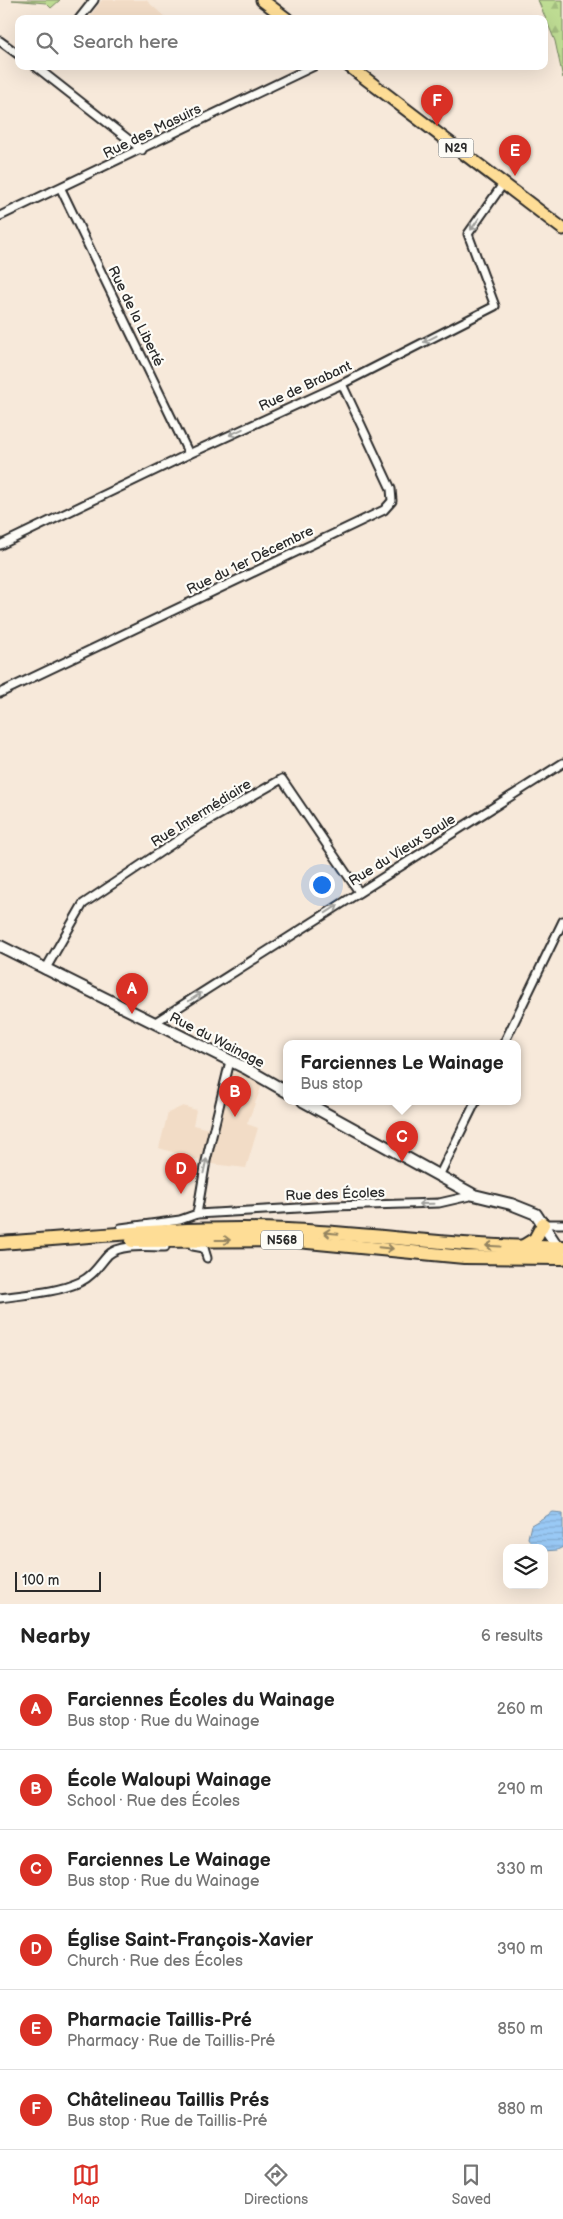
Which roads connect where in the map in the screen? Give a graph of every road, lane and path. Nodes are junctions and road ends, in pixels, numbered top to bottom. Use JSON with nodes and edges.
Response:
{"nodes":[{"id":1,"x":94,"y":0,"type":"edge"},
{"id":2,"x":262,"y":0,"type":"edge"},
{"id":3,"x":83,"y":15,"type":"edge"},
{"id":4,"x":282,"y":15,"type":"edge"},
{"id":5,"x":0,"y":41,"type":"edge"},
{"id":6,"x":15,"y":52,"type":"edge"},
{"id":7,"x":42,"y":70,"type":"edge"},
{"id":8,"x":306,"y":70,"type":"edge"},
{"id":9,"x":354,"y":70,"type":"edge"},
{"id":10,"x":142,"y":150,"type":"junction"},
{"id":11,"x":503,"y":184,"type":"junction"},
{"id":12,"x":61,"y":189,"type":"junction"},
{"id":13,"x":0,"y":216,"type":"edge"},
{"id":14,"x":563,"y":229,"type":"edge"},
{"id":15,"x":342,"y":384,"type":"junction"},
{"id":16,"x":189,"y":454,"type":"junction"},
{"id":17,"x":0,"y":545,"type":"edge"},
{"id":18,"x":0,"y":693,"type":"edge"},
{"id":19,"x":563,"y":763,"type":"edge"},
{"id":20,"x":359,"y":892,"type":"junction"},
{"id":21,"x":563,"y":921,"type":"edge"},
{"id":22,"x":1,"y":948,"type":"edge"},
{"id":23,"x":45,"y":970,"type":"junction"},
{"id":24,"x":154,"y":1024,"type":"junction"},
{"id":25,"x":505,"y":1040,"type":"edge"},
{"id":26,"x":230,"y":1061,"type":"junction"},
{"id":27,"x":283,"y":1090,"type":"edge"},
{"id":28,"x":310,"y":1105,"type":"edge"},
{"id":29,"x":474,"y":1105,"type":"edge"},
{"id":30,"x":439,"y":1176,"type":"junction"},
{"id":31,"x":474,"y":1195,"type":"junction"},
{"id":32,"x":197,"y":1214,"type":"junction"},
{"id":33,"x":562,"y":1222,"type":"edge"},
{"id":34,"x":543,"y":1224,"type":"junction"},
{"id":35,"x":121,"y":1228,"type":"dead end"},
{"id":36,"x":0,"y":1243,"type":"edge"},
{"id":37,"x":520,"y":1247,"type":"junction"},
{"id":38,"x":0,"y":1250,"type":"edge"},
{"id":39,"x":562,"y":1252,"type":"edge"},
{"id":40,"x":207,"y":1258,"type":"dead end"},
{"id":41,"x":0,"y":1298,"type":"edge"}],
"edges":[{"from":1,"to":3,"type":"street"},
{"from":2,"to":4,"type":"main road"},
{"from":5,"to":6,"type":"street"},
{"from":7,"to":10,"type":"street"},
{"from":8,"to":10,"type":"street","name":"Rue des Masuirs"},
{"from":9,"to":11,"type":"main road","number":"N29"},
{"from":10,"to":12,"type":"street","name":"Rue des Masuirs"},
{"from":11,"to":14,"type":"main road","number":"N29"},
{"from":11,"to":15,"type":"street","name":"Rue de Brabant","one_way":true},
{"from":12,"to":13,"type":"street","name":"Rue des Masuirs"},
{"from":12,"to":16,"type":"street","name":"Rue de la Liberté"},
{"from":15,"to":16,"type":"street","name":"Rue de Brabant","one_way":true},
{"from":15,"to":18,"type":"street","name":"Rue du 1er Décembre"},
{"from":16,"to":17,"type":"street","name":"Rue de Brabant"},
{"from":19,"to":20,"type":"street","name":"Rue du Vieux Saule"},
{"from":20,"to":23,"type":"street","name":"Rue Intermédiaire"},
{"from":24,"to":20,"type":"street","name":"Rue du Vieux Saule","one_way":true},
{"from":21,"to":25,"type":"street"},
{"from":22,"to":23,"type":"street","name":"Rue du Wainage"},
{"from":23,"to":24,"type":"street","name":"Rue du Wainage"},
{"from":24,"to":26,"type":"street","name":"Rue du Wainage"},
{"from":26,"to":27,"type":"street","name":"Rue du Wainage"},
{"from":32,"to":26,"type":"street","one_way":true},
{"from":28,"to":30,"type":"street"},
{"from":29,"to":30,"type":"street"},
{"from":30,"to":31,"type":"street"},
{"from":31,"to":32,"type":"street","name":"Rue des Écoles","one_way":true},
{"from":31,"to":34,"type":"street"},
{"from":32,"to":35,"type":"street","name":"Rue des Écoles"},
{"from":33,"to":34,"type":"street"},
{"from":34,"to":37,"type":"highway"},
{"from":34,"to":39,"type":"street"},
{"from":37,"to":36,"type":"highway","number":"N568","one_way":true},
{"from":37,"to":39,"type":"highway","number":"N568"},
{"from":38,"to":39,"type":"highway","number":"N568","one_way":true},
{"from":40,"to":41,"type":"street"}]}
